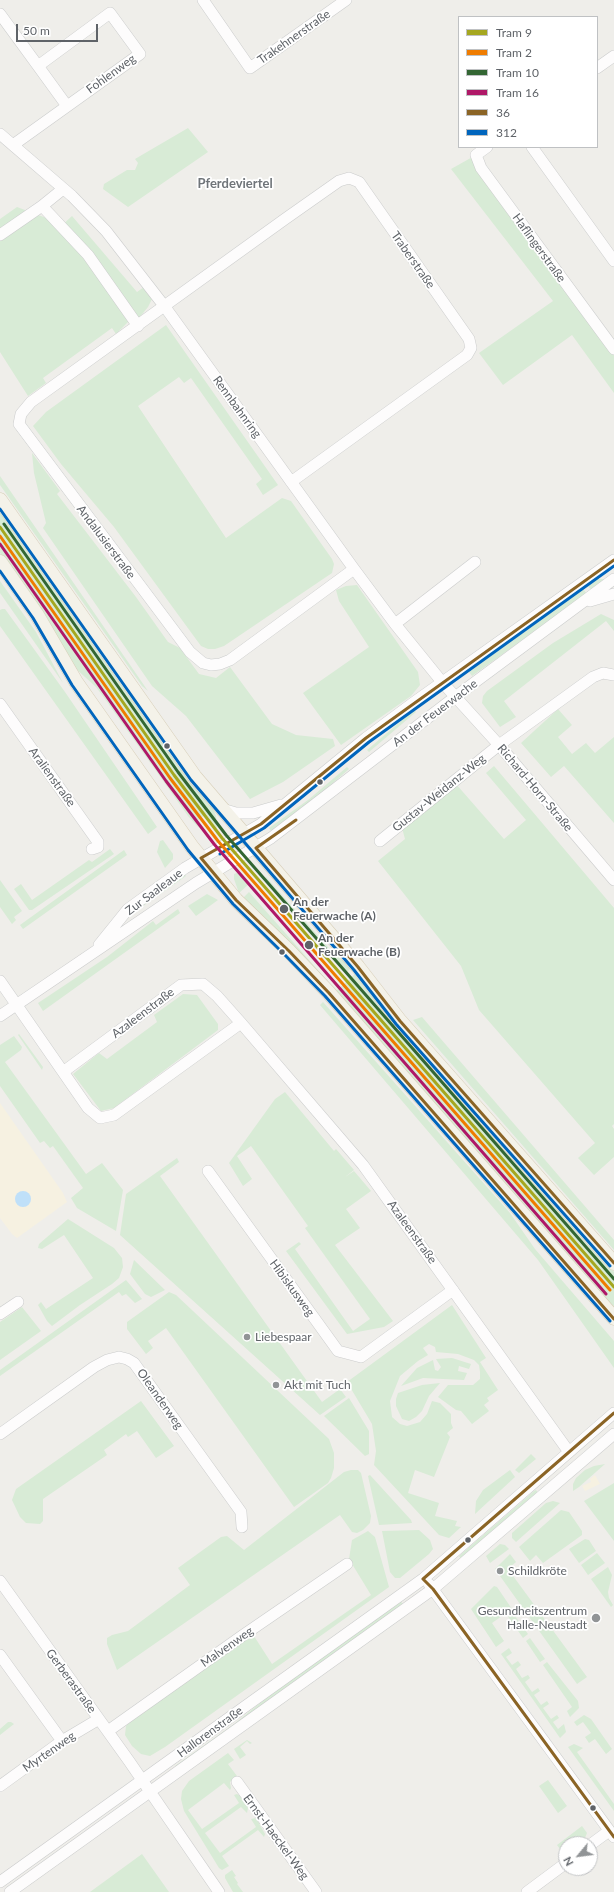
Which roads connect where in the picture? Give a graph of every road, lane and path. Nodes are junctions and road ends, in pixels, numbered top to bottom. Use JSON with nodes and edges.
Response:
{"nodes":[{"id":1,"x":202,"y":0,"type":"edge"},
{"id":2,"x":346,"y":0,"type":"edge"},
{"id":3,"x":0,"y":14,"type":"edge"},
{"id":4,"x":614,"y":56,"type":"edge"},
{"id":5,"x":38,"y":66,"type":"junction"},
{"id":6,"x":598,"y":67,"type":"edge"},
{"id":7,"x":67,"y":106,"type":"junction"},
{"id":8,"x":0,"y":134,"type":"edge"},
{"id":9,"x":13,"y":145,"type":"junction"},
{"id":10,"x":486,"y":148,"type":"edge"},
{"id":11,"x":533,"y":148,"type":"edge"},
{"id":12,"x":63,"y":188,"type":"junction"},
{"id":13,"x":42,"y":206,"type":"junction"},
{"id":14,"x":0,"y":235,"type":"edge"},
{"id":15,"x":614,"y":261,"type":"edge"},
{"id":16,"x":165,"y":307,"type":"junction"},
{"id":17,"x":138,"y":326,"type":"junction"},
{"id":18,"x":614,"y":349,"type":"edge"},
{"id":19,"x":290,"y":482,"type":"junction"},
{"id":20,"x":0,"y":500,"type":"edge"},
{"id":21,"x":614,"y":560,"type":"edge"},
{"id":22,"x":0,"y":562,"type":"edge"},
{"id":23,"x":475,"y":562,"type":"dead end"},
{"id":24,"x":354,"y":569,"type":"junction"},
{"id":25,"x":614,"y":579,"type":"edge"},
{"id":26,"x":614,"y":594,"type":"edge"},
{"id":27,"x":584,"y":603,"type":"junction"},
{"id":28,"x":395,"y":624,"type":"junction"},
{"id":29,"x":614,"y":675,"type":"edge"},
{"id":30,"x":442,"y":682,"type":"junction"},
{"id":31,"x":455,"y":697,"type":"junction"},
{"id":32,"x":0,"y":704,"type":"edge"},
{"id":33,"x":499,"y":745,"type":"junction"},
{"id":34,"x":285,"y":804,"type":"junction"},
{"id":35,"x":222,"y":808,"type":"junction"},
{"id":36,"x":244,"y":835,"type":"junction"},
{"id":37,"x":380,"y":841,"type":"dead end"},
{"id":38,"x":256,"y":848,"type":"junction"},
{"id":39,"x":92,"y":849,"type":"dead end"},
{"id":40,"x":200,"y":858,"type":"junction"},
{"id":41,"x":213,"y":873,"type":"junction"},
{"id":42,"x":614,"y":880,"type":"edge"},
{"id":43,"x":96,"y":950,"type":"junction"},
{"id":44,"x":0,"y":981,"type":"edge"},
{"id":45,"x":16,"y":1005,"type":"junction"},
{"id":46,"x":0,"y":1016,"type":"edge"},
{"id":47,"x":241,"y":1022,"type":"junction"},
{"id":48,"x":63,"y":1072,"type":"junction"},
{"id":49,"x":208,"y":1171,"type":"dead end"},
{"id":50,"x":614,"y":1263,"type":"edge"},
{"id":51,"x":454,"y":1290,"type":"junction"},
{"id":52,"x":18,"y":1302,"type":"dead end"},
{"id":53,"x":0,"y":1314,"type":"edge"},
{"id":54,"x":614,"y":1318,"type":"edge"},
{"id":55,"x":614,"y":1413,"type":"edge"},
{"id":56,"x":0,"y":1434,"type":"edge"},
{"id":57,"x":614,"y":1434,"type":"edge"},
{"id":58,"x":569,"y":1452,"type":"junction"},
{"id":59,"x":242,"y":1527,"type":"dead end"},
{"id":60,"x":347,"y":1564,"type":"dead end"},
{"id":61,"x":423,"y":1579,"type":"junction"},
{"id":62,"x":0,"y":1581,"type":"edge"},
{"id":63,"x":434,"y":1589,"type":"junction"},
{"id":64,"x":0,"y":1655,"type":"edge"},
{"id":65,"x":99,"y":1719,"type":"junction"},
{"id":66,"x":108,"y":1731,"type":"junction"},
{"id":67,"x":62,"y":1741,"type":"junction"},
{"id":68,"x":143,"y":1780,"type":"junction"},
{"id":69,"x":237,"y":1782,"type":"dead end"},
{"id":70,"x":0,"y":1786,"type":"edge"},
{"id":71,"x":150,"y":1791,"type":"junction"},
{"id":72,"x":612,"y":1834,"type":"edge"},
{"id":73,"x":598,"y":1841,"type":"edge"},
{"id":74,"x":558,"y":1869,"type":"edge"},
{"id":75,"x":0,"y":1882,"type":"edge"},
{"id":76,"x":10,"y":1892,"type":"edge"},
{"id":77,"x":219,"y":1892,"type":"edge"},
{"id":78,"x":316,"y":1892,"type":"edge"},
{"id":79,"x":527,"y":1892,"type":"edge"}],
"edges":[{"from":1,"to":2,"type":"street","name":"Trakehnerstraße"},
{"from":3,"to":5,"type":"street"},
{"from":4,"to":6,"type":"street"},
{"from":5,"to":7,"type":"street"},
{"from":5,"to":7,"type":"street","name":"Fohlenweg"},
{"from":7,"to":9,"type":"street","name":"Fohlenweg"},
{"from":8,"to":9,"type":"street","name":"Rennbahnring"},
{"from":9,"to":12,"type":"street","name":"Rennbahnring"},
{"from":10,"to":18,"type":"street","name":"Haflingerstraße"},
{"from":11,"to":15,"type":"street"},
{"from":12,"to":13,"type":"street"},
{"from":12,"to":16,"type":"street","name":"Rennbahnring"},
{"from":13,"to":14,"type":"street"},
{"from":13,"to":17,"type":"street"},
{"from":16,"to":17,"type":"street","name":"Andalusierstraße"},
{"from":16,"to":19,"type":"street","name":"Rennbahnring"},
{"from":16,"to":19,"type":"street","name":"Traberstraße"},
{"from":17,"to":24,"type":"street","name":"Andalusierstraße"},
{"from":19,"to":24,"type":"street","name":"Rennbahnring"},
{"from":20,"to":35,"type":"main road"},
{"from":21,"to":30,"type":"street","name":"An der Feuerwache"},
{"from":22,"to":40,"type":"main road"},
{"from":23,"to":28,"type":"street"},
{"from":24,"to":28,"type":"street","name":"Rennbahnring"},
{"from":25,"to":27,"type":"street","name":"An der Feuerwache"},
{"from":26,"to":27,"type":"street"},
{"from":27,"to":31,"type":"street","name":"An der Feuerwache"},
{"from":28,"to":30,"type":"street","name":"Rennbahnring"},
{"from":29,"to":33,"type":"street","name":"Gustav-Weidanz-Weg"},
{"from":30,"to":31,"type":"street","name":"Rennbahnring"},
{"from":30,"to":34,"type":"street","name":"An der Feuerwache"},
{"from":31,"to":33,"type":"street","name":"Richard-Horn-Straße"},
{"from":31,"to":38,"type":"street","name":"An der Feuerwache"},
{"from":32,"to":39,"type":"street","name":"Aralienstraße"},
{"from":33,"to":37,"type":"street","name":"Gustav-Weidanz-Weg"},
{"from":33,"to":42,"type":"street","name":"Richard-Horn-Straße"},
{"from":34,"to":35,"type":"street"},
{"from":34,"to":36,"type":"street","name":"An der Feuerwache"},
{"from":35,"to":36,"type":"main road"},
{"from":36,"to":38,"type":"main road"},
{"from":36,"to":40,"type":"street","name":"Zur Saaleaue"},
{"from":38,"to":41,"type":"street","name":"Zur Saaleaue"},
{"from":38,"to":50,"type":"main road"},
{"from":40,"to":41,"type":"main road"},
{"from":40,"to":43,"type":"street","name":"Zur Saaleaue"},
{"from":41,"to":43,"type":"street","name":"Zur Saaleaue"},
{"from":41,"to":54,"type":"main road"},
{"from":43,"to":45,"type":"street","name":"Zur Saaleaue"},
{"from":44,"to":45,"type":"street"},
{"from":45,"to":46,"type":"street","name":"Zur Saaleaue"},
{"from":45,"to":48,"type":"street"},
{"from":47,"to":48,"type":"street","name":"Azaleenstraße"},
{"from":47,"to":48,"type":"street"},
{"from":47,"to":51,"type":"street","name":"Azaleenstraße"},
{"from":49,"to":51,"type":"street","name":"Hibiskusweg"},
{"from":51,"to":58,"type":"street","name":"Azaleenstraße"},
{"from":52,"to":53,"type":"street"},
{"from":55,"to":58,"type":"street","name":"Hallorenstraße"},
{"from":56,"to":59,"type":"street","name":"Oleanderweg"},
{"from":57,"to":63,"type":"street","name":"Hallorenstraße"},
{"from":58,"to":61,"type":"street","name":"Hallorenstraße"},
{"from":60,"to":66,"type":"street","name":"Malvenweg"},
{"from":61,"to":63,"type":"street"},
{"from":61,"to":68,"type":"street","name":"Hallorenstraße"},
{"from":62,"to":65,"type":"street","name":"Gerberastraße"},
{"from":63,"to":71,"type":"street","name":"Hallorenstraße"},
{"from":63,"to":72,"type":"street"},
{"from":64,"to":67,"type":"street"},
{"from":65,"to":66,"type":"street","name":"Gerberastraße"},
{"from":65,"to":67,"type":"street","name":"Myrtenweg"},
{"from":66,"to":68,"type":"street","name":"Gerberastraße"},
{"from":67,"to":70,"type":"street","name":"Myrtenweg"},
{"from":68,"to":71,"type":"street"},
{"from":68,"to":75,"type":"street","name":"Hallorenstraße"},
{"from":69,"to":78,"type":"street","name":"Ernst-Haeckel-Weg"},
{"from":71,"to":76,"type":"street","name":"Hallorenstraße"},
{"from":71,"to":77,"type":"street"},
{"from":72,"to":73,"type":"street"},
{"from":74,"to":79,"type":"street"}]}
